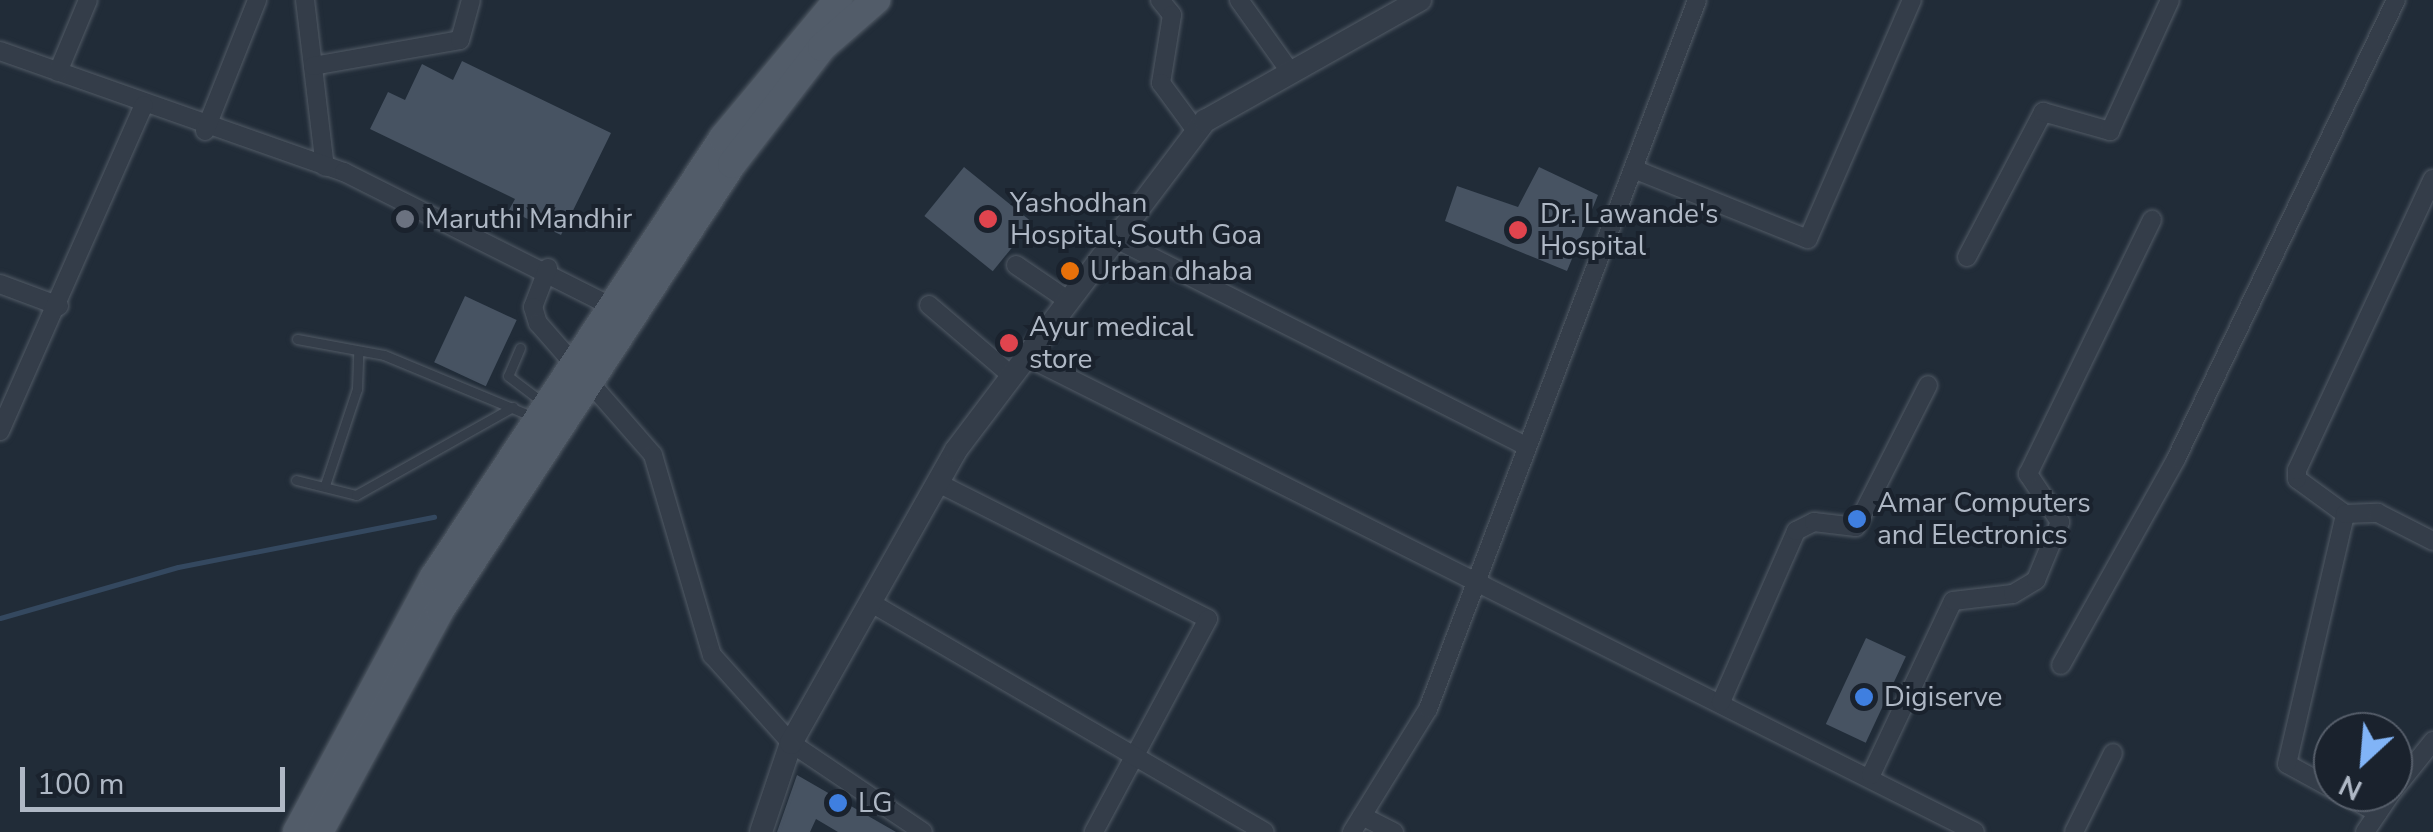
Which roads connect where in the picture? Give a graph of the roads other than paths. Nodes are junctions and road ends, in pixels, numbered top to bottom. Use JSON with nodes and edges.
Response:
{"nodes":[{"id":1,"x":88,"y":0,"type":"edge"},
{"id":2,"x":257,"y":0,"type":"edge"},
{"id":3,"x":305,"y":0,"type":"edge"},
{"id":4,"x":472,"y":0,"type":"edge"},
{"id":5,"x":838,"y":0,"type":"edge"},
{"id":6,"x":876,"y":0,"type":"edge"},
{"id":7,"x":1160,"y":0,"type":"edge"},
{"id":8,"x":1239,"y":0,"type":"edge"},
{"id":9,"x":1420,"y":0,"type":"edge"},
{"id":10,"x":1697,"y":0,"type":"edge"},
{"id":11,"x":1912,"y":0,"type":"edge"},
{"id":12,"x":2170,"y":0,"type":"edge"},
{"id":13,"x":2396,"y":0,"type":"edge"},
{"id":14,"x":0,"y":51,"type":"edge"},
{"id":15,"x":313,"y":66,"type":"junction"},
{"id":16,"x":58,"y":72,"type":"junction"},
{"id":17,"x":1292,"y":73,"type":"junction"},
{"id":18,"x":144,"y":105,"type":"junction"},
{"id":19,"x":205,"y":130,"type":"junction"},
{"id":20,"x":1197,"y":132,"type":"junction"},
{"id":21,"x":325,"y":167,"type":"junction"},
{"id":22,"x":1636,"y":170,"type":"junction"},
{"id":23,"x":2433,"y":180,"type":"edge"},
{"id":24,"x":2152,"y":220,"type":"dead end"},
{"id":25,"x":1116,"y":239,"type":"junction"},
{"id":26,"x":1967,"y":256,"type":"dead end"},
{"id":27,"x":1016,"y":265,"type":"dead end"},
{"id":28,"x":548,"y":268,"type":"junction"},
{"id":29,"x":0,"y":284,"type":"edge"},
{"id":30,"x":1069,"y":301,"type":"junction"},
{"id":31,"x":930,"y":305,"type":"dead end"},
{"id":32,"x":59,"y":306,"type":"junction"},
{"id":33,"x":612,"y":306,"type":"junction"},
{"id":34,"x":297,"y":339,"type":"dead end"},
{"id":35,"x":520,"y":348,"type":"dead end"},
{"id":36,"x":358,"y":351,"type":"junction"},
{"id":37,"x":1027,"y":357,"type":"junction"},
{"id":38,"x":581,"y":375,"type":"junction"},
{"id":39,"x":1012,"y":376,"type":"junction"},
{"id":40,"x":1928,"y":385,"type":"dead end"},
{"id":41,"x":533,"y":411,"type":"junction"},
{"id":42,"x":0,"y":431,"type":"edge"},
{"id":43,"x":1525,"y":446,"type":"junction"},
{"id":44,"x":296,"y":480,"type":"dead end"},
{"id":45,"x":938,"y":482,"type":"junction"},
{"id":46,"x":325,"y":486,"type":"junction"},
{"id":47,"x":2344,"y":514,"type":"junction"},
{"id":48,"x":2433,"y":540,"type":"edge"},
{"id":49,"x":1477,"y":576,"type":"junction"},
{"id":50,"x":873,"y":604,"type":"junction"},
{"id":51,"x":2061,"y":664,"type":"dead end"},
{"id":52,"x":1721,"y":702,"type":"junction"},
{"id":53,"x":2433,"y":740,"type":"edge"},
{"id":54,"x":792,"y":743,"type":"junction"},
{"id":55,"x":2113,"y":752,"type":"dead end"},
{"id":56,"x":1138,"y":754,"type":"junction"},
{"id":57,"x":2413,"y":766,"type":"edge"},
{"id":58,"x":1871,"y":774,"type":"junction"},
{"id":59,"x":2313,"y":778,"type":"edge"},
{"id":60,"x":2378,"y":813,"type":"edge"},
{"id":61,"x":1357,"y":824,"type":"edge"},
{"id":62,"x":297,"y":832,"type":"edge"},
{"id":63,"x":318,"y":832,"type":"edge"},
{"id":64,"x":761,"y":832,"type":"edge"},
{"id":65,"x":924,"y":832,"type":"edge"},
{"id":66,"x":1094,"y":832,"type":"edge"},
{"id":67,"x":1266,"y":832,"type":"edge"},
{"id":68,"x":1394,"y":832,"type":"edge"},
{"id":69,"x":1975,"y":832,"type":"edge"},
{"id":70,"x":2074,"y":832,"type":"edge"},
{"id":71,"x":2365,"y":832,"type":"edge"}],
"edges":[{"from":1,"to":16,"type":"street"},
{"from":2,"to":19,"type":"street"},
{"from":3,"to":15,"type":"street"},
{"from":4,"to":15,"type":"street"},
{"from":5,"to":33,"type":"main road"},
{"from":6,"to":38,"type":"main road"},
{"from":7,"to":20,"type":"street"},
{"from":8,"to":17,"type":"street"},
{"from":9,"to":17,"type":"street"},
{"from":10,"to":22,"type":"street"},
{"from":11,"to":22,"type":"street"},
{"from":12,"to":26,"type":"street"},
{"from":13,"to":51,"type":"street"},
{"from":14,"to":16,"type":"street"},
{"from":15,"to":21,"type":"street"},
{"from":16,"to":18,"type":"street"},
{"from":17,"to":20,"type":"street"},
{"from":18,"to":19,"type":"street"},
{"from":18,"to":32,"type":"street"},
{"from":19,"to":21,"type":"street"},
{"from":20,"to":25,"type":"street"},
{"from":21,"to":28,"type":"street"},
{"from":22,"to":43,"type":"street"},
{"from":23,"to":47,"type":"street"},
{"from":24,"to":58,"type":"street"},
{"from":25,"to":30,"type":"street"},
{"from":25,"to":43,"type":"street"},
{"from":27,"to":30,"type":"street"},
{"from":28,"to":33,"type":"street"},
{"from":28,"to":38,"type":"street"},
{"from":29,"to":32,"type":"street"},
{"from":30,"to":37,"type":"street"},
{"from":31,"to":39,"type":"street"},
{"from":32,"to":42,"type":"street"},
{"from":33,"to":38,"type":"main road"},
{"from":34,"to":36,"type":"lane"},
{"from":35,"to":41,"type":"lane"},
{"from":36,"to":41,"type":"lane"},
{"from":36,"to":46,"type":"lane"},
{"from":37,"to":39,"type":"street"},
{"from":37,"to":49,"type":"street"},
{"from":38,"to":41,"type":"main road"},
{"from":38,"to":54,"type":"street"},
{"from":38,"to":63,"type":"main road"},
{"from":39,"to":45,"type":"street"},
{"from":40,"to":52,"type":"street"},
{"from":41,"to":46,"type":"lane"},
{"from":41,"to":62,"type":"main road"},
{"from":43,"to":49,"type":"street"},
{"from":44,"to":46,"type":"lane"},
{"from":45,"to":50,"type":"street"},
{"from":45,"to":56,"type":"street"},
{"from":47,"to":48,"type":"street"},
{"from":47,"to":59,"type":"street"},
{"from":49,"to":52,"type":"street"},
{"from":49,"to":61,"type":"street"},
{"from":50,"to":54,"type":"street"},
{"from":50,"to":56,"type":"street"},
{"from":52,"to":58,"type":"street"},
{"from":53,"to":57,"type":"street"},
{"from":54,"to":64,"type":"street"},
{"from":54,"to":65,"type":"street"},
{"from":55,"to":70,"type":"street"},
{"from":56,"to":66,"type":"street"},
{"from":56,"to":67,"type":"street"},
{"from":58,"to":69,"type":"street"},
{"from":60,"to":71,"type":"street"},
{"from":61,"to":68,"type":"street"}]}
